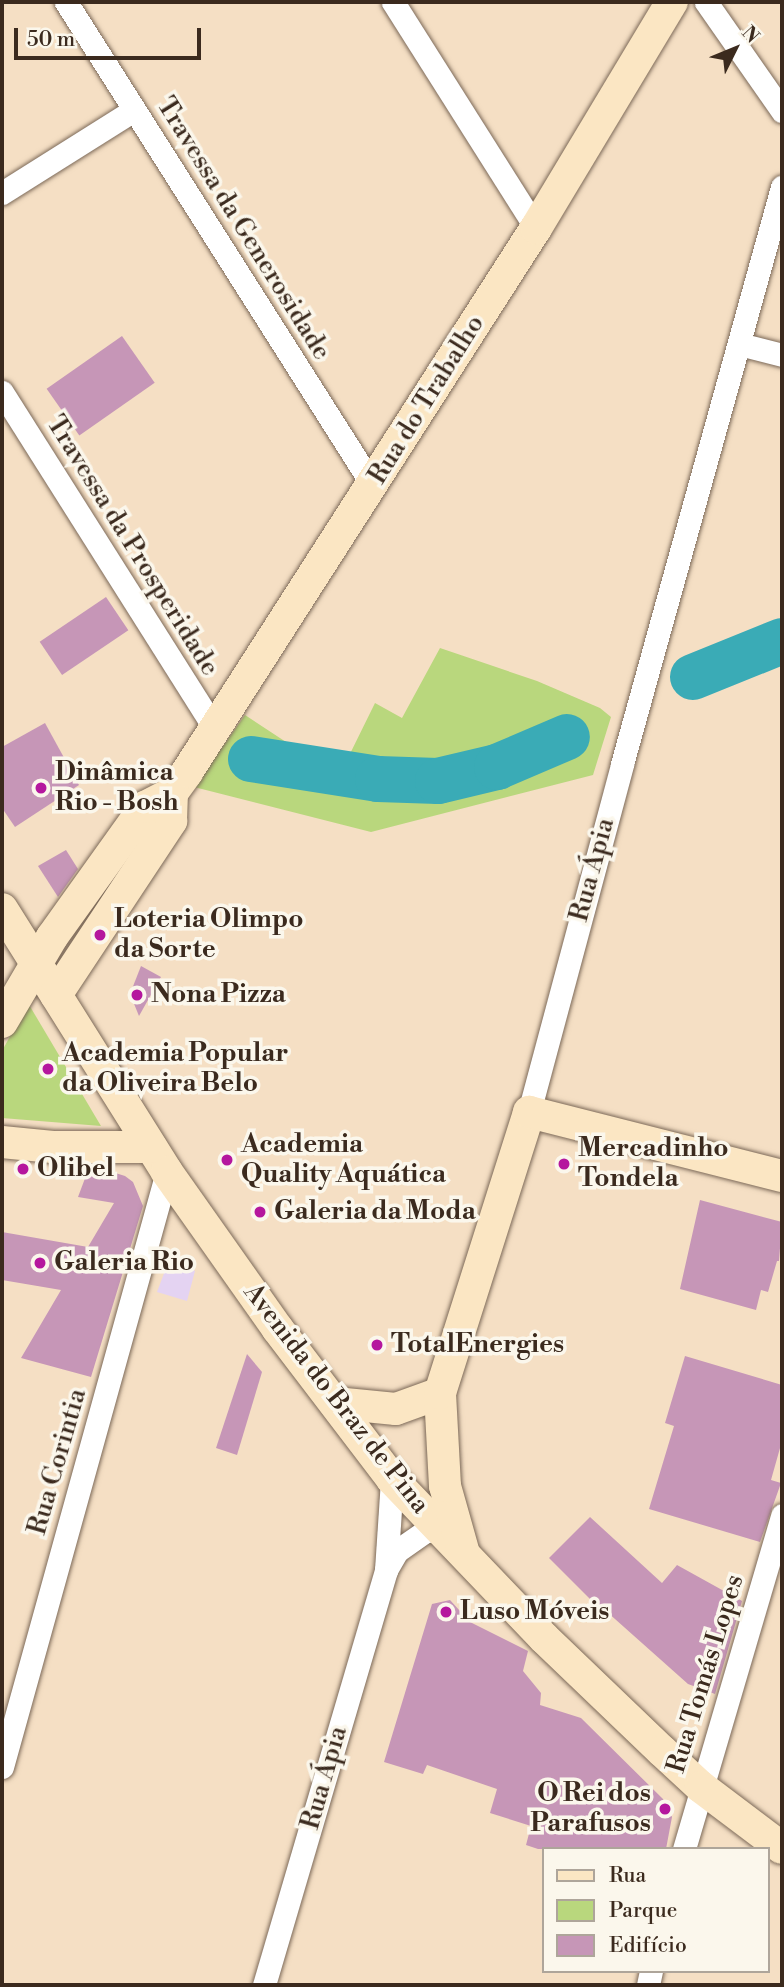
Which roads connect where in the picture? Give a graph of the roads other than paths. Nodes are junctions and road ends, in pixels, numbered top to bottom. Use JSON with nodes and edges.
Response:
{"nodes":[{"id":1,"x":66,"y":2,"type":"edge"},
{"id":2,"x":393,"y":2,"type":"edge"},
{"id":3,"x":672,"y":2,"type":"edge"},
{"id":4,"x":706,"y":2,"type":"edge"},
{"id":5,"x":134,"y":110,"type":"junction"},
{"id":6,"x":782,"y":111,"type":"edge"},
{"id":7,"x":782,"y":187,"type":"edge"},
{"id":8,"x":2,"y":194,"type":"edge"},
{"id":9,"x":536,"y":228,"type":"junction"},
{"id":10,"x":739,"y":344,"type":"junction"},
{"id":11,"x":782,"y":355,"type":"edge"},
{"id":12,"x":2,"y":392,"type":"edge"},
{"id":13,"x":373,"y":486,"type":"junction"},
{"id":14,"x":215,"y":729,"type":"junction"},
{"id":15,"x":172,"y":793,"type":"junction"},
{"id":16,"x":2,"y":909,"type":"edge"},
{"id":17,"x":36,"y":963,"type":"junction"},
{"id":18,"x":56,"y":995,"type":"junction"},
{"id":19,"x":2,"y":1022,"type":"edge"},
{"id":20,"x":529,"y":1112,"type":"junction"},
{"id":21,"x":2,"y":1142,"type":"edge"},
{"id":22,"x":159,"y":1160,"type":"junction"},
{"id":23,"x":782,"y":1176,"type":"edge"},
{"id":24,"x":440,"y":1393,"type":"junction"},
{"id":25,"x":335,"y":1403,"type":"junction"},
{"id":26,"x":392,"y":1479,"type":"junction"},
{"id":27,"x":782,"y":1515,"type":"edge"},
{"id":28,"x":438,"y":1528,"type":"junction"},
{"id":29,"x":464,"y":1554,"type":"junction"},
{"id":30,"x":386,"y":1570,"type":"junction"},
{"id":31,"x":2,"y":1767,"type":"edge"},
{"id":32,"x":701,"y":1787,"type":"junction"},
{"id":33,"x":685,"y":1847,"type":"edge"},
{"id":34,"x":782,"y":1848,"type":"edge"},
{"id":35,"x":264,"y":1985,"type":"edge"}],
"edges":[{"from":1,"to":5,"type":"street","name":"Travessa da Generosidade"},
{"from":2,"to":9,"type":"street"},
{"from":3,"to":9,"type":"main road","name":"Rua do Trabalho"},
{"from":4,"to":6,"type":"street"},
{"from":5,"to":8,"type":"street"},
{"from":5,"to":13,"type":"street","name":"Travessa da Generosidade"},
{"from":7,"to":10,"type":"street","name":"Rua Ápia"},
{"from":9,"to":13,"type":"main road","name":"Rua do Trabalho"},
{"from":10,"to":11,"type":"street"},
{"from":10,"to":20,"type":"street","name":"Rua Ápia"},
{"from":12,"to":14,"type":"street","name":"Travessa da Prosperidade"},
{"from":13,"to":14,"type":"main road","name":"Rua do Trabalho"},
{"from":14,"to":15,"type":"main road","name":"Rua do Trabalho"},
{"from":15,"to":17,"type":"main road","name":"Rua do Trabalho"},
{"from":15,"to":18,"type":"main road","name":"Rua do Trabalho"},
{"from":16,"to":17,"type":"main road","name":"Avenida do Braz de Pina"},
{"from":17,"to":18,"type":"main road","name":"Avenida do Braz de Pina"},
{"from":17,"to":19,"type":"main road","name":"Rua do Trabalho"},
{"from":18,"to":22,"type":"main road","name":"Avenida do Braz de Pina"},
{"from":20,"to":23,"type":"main road"},
{"from":20,"to":24,"type":"main road","name":"Rua Ápia"},
{"from":21,"to":22,"type":"main road"},
{"from":22,"to":25,"type":"main road","name":"Avenida do Braz de Pina"},
{"from":22,"to":31,"type":"street","name":"Rua Corintia"},
{"from":24,"to":25,"type":"main road"},
{"from":24,"to":29,"type":"main road","name":"Rua Ápia"},
{"from":25,"to":26,"type":"main road","name":"Avenida do Braz de Pina"},
{"from":26,"to":28,"type":"main road","name":"Avenida do Braz de Pina"},
{"from":26,"to":30,"type":"street","name":"Rua Ápia"},
{"from":27,"to":32,"type":"street","name":"Rua Tomás Lopes"},
{"from":28,"to":29,"type":"main road","name":"Avenida do Braz de Pina"},
{"from":28,"to":30,"type":"street","name":"Rua Ápia"},
{"from":29,"to":32,"type":"main road","name":"Avenida do Braz de Pina"},
{"from":30,"to":35,"type":"street","name":"Rua Ápia"},
{"from":32,"to":33,"type":"street","name":"Rua Tomás Lopes"},
{"from":32,"to":34,"type":"main road","name":"Avenida do Braz de Pina"}]}
